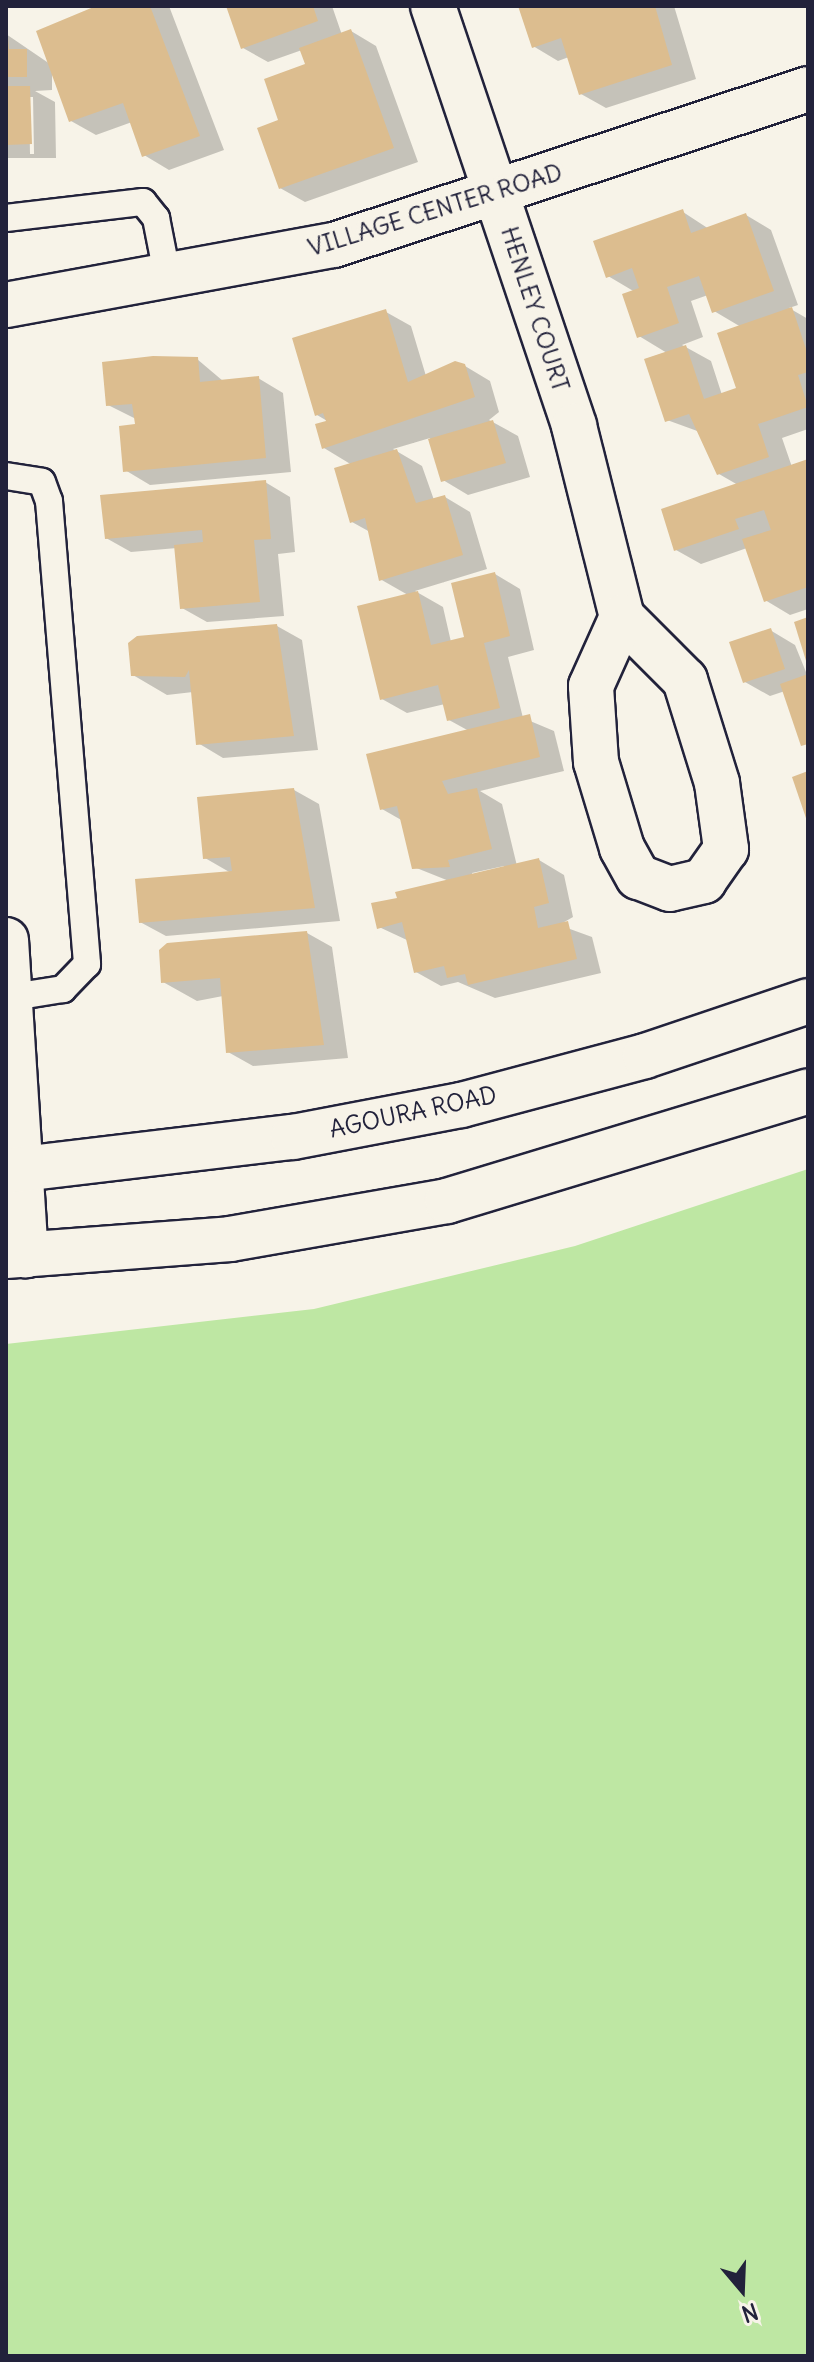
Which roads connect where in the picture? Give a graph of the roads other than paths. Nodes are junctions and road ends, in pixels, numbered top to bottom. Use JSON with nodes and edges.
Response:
{"nodes":[{"id":1,"x":433,"y":6,"type":"edge"},
{"id":2,"x":808,"y":89,"type":"edge"},
{"id":3,"x":497,"y":194,"type":"junction"},
{"id":4,"x":6,"y":218,"type":"edge"},
{"id":5,"x":168,"y":279,"type":"junction"},
{"id":6,"x":6,"y":305,"type":"edge"},
{"id":7,"x":6,"y":476,"type":"edge"},
{"id":8,"x":622,"y":617,"type":"junction"},
{"id":9,"x":6,"y":940,"type":"edge"},
{"id":10,"x":8,"y":998,"type":"edge"},
{"id":11,"x":808,"y":1001,"type":"edge"},
{"id":12,"x":808,"y":1091,"type":"edge"},
{"id":13,"x":14,"y":1171,"type":"edge"},
{"id":14,"x":16,"y":1256,"type":"edge"}],
"edges":[{"from":1,"to":3,"type":"street","name":"HENLEY COURT"},
{"from":2,"to":3,"type":"street","name":"VILLAGE CENTER ROAD"},
{"from":3,"to":5,"type":"street","name":"VILLAGE CENTER ROAD"},
{"from":3,"to":8,"type":"street","name":"HENLEY COURT"},
{"from":4,"to":5,"type":"lane"},
{"from":5,"to":6,"type":"street","name":"VILLAGE CENTER ROAD"},
{"from":7,"to":10,"type":"lane"},
{"from":8,"to":8,"type":"street"},
{"from":9,"to":10,"type":"street"},
{"from":10,"to":13,"type":"street"},
{"from":11,"to":13,"type":"street","name":"AGOURA ROAD"},
{"from":12,"to":14,"type":"street"},
{"from":13,"to":14,"type":"street"}]}
